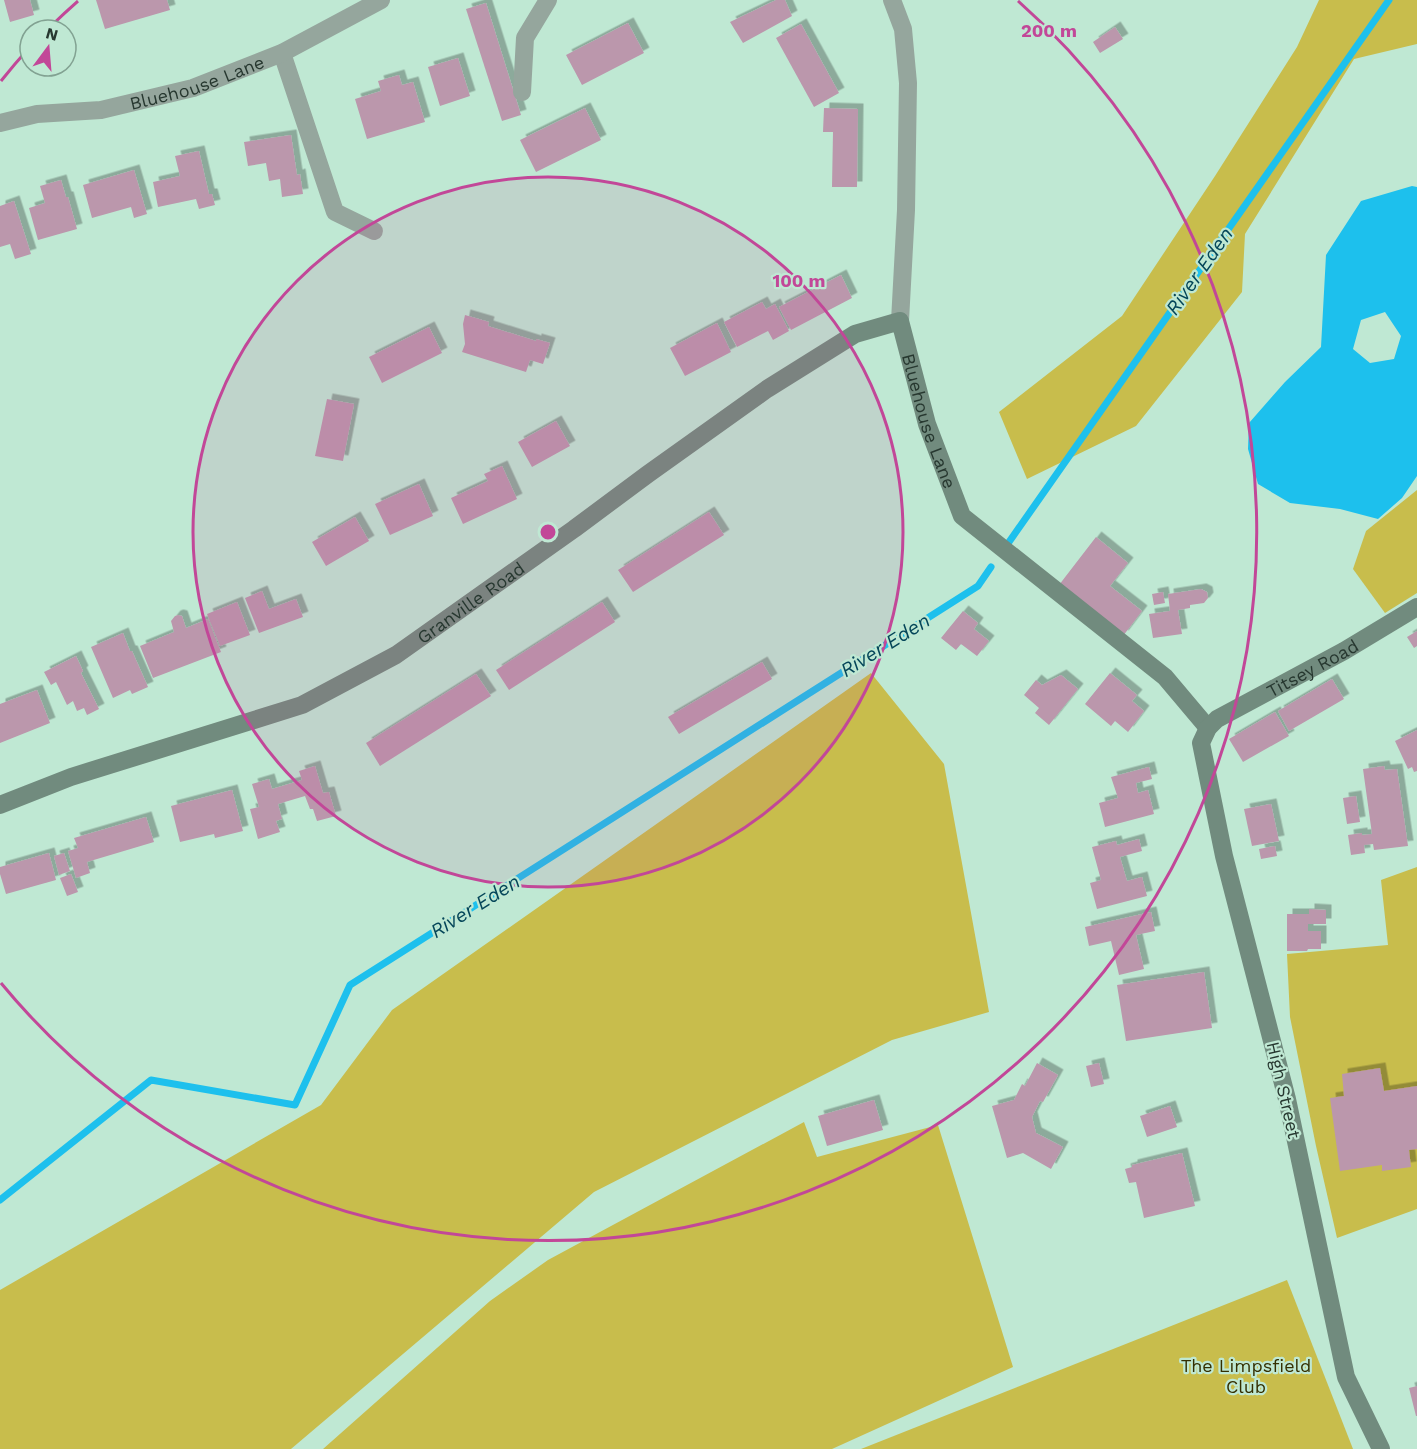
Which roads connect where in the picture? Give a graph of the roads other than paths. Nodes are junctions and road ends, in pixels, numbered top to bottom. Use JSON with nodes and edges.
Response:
{"nodes":[{"id":1,"x":381,"y":0,"type":"edge"},
{"id":2,"x":548,"y":0,"type":"edge"},
{"id":3,"x":892,"y":0,"type":"edge"},
{"id":4,"x":282,"y":53,"type":"junction"},
{"id":5,"x":522,"y":92,"type":"dead end"},
{"id":6,"x":0,"y":123,"type":"edge"},
{"id":7,"x":374,"y":231,"type":"dead end"},
{"id":8,"x":900,"y":321,"type":"junction"},
{"id":9,"x":1417,"y":607,"type":"edge"},
{"id":10,"x":1208,"y":728,"type":"junction"},
{"id":11,"x":0,"y":805,"type":"edge"},
{"id":12,"x":1381,"y":1449,"type":"edge"}],
"edges":[{"from":1,"to":4,"type":"street","name":"Bluehouse Lane"},
{"from":2,"to":5,"type":"street"},
{"from":3,"to":8,"type":"street","name":"Bluehouse Lane"},
{"from":4,"to":6,"type":"street","name":"Bluehouse Lane"},
{"from":4,"to":7,"type":"street"},
{"from":8,"to":10,"type":"street","name":"Bluehouse Lane"},
{"from":8,"to":11,"type":"street","name":"Granville Road"},
{"from":9,"to":10,"type":"street","name":"Titsey Road"},
{"from":10,"to":12,"type":"street","name":"High Street"}]}
